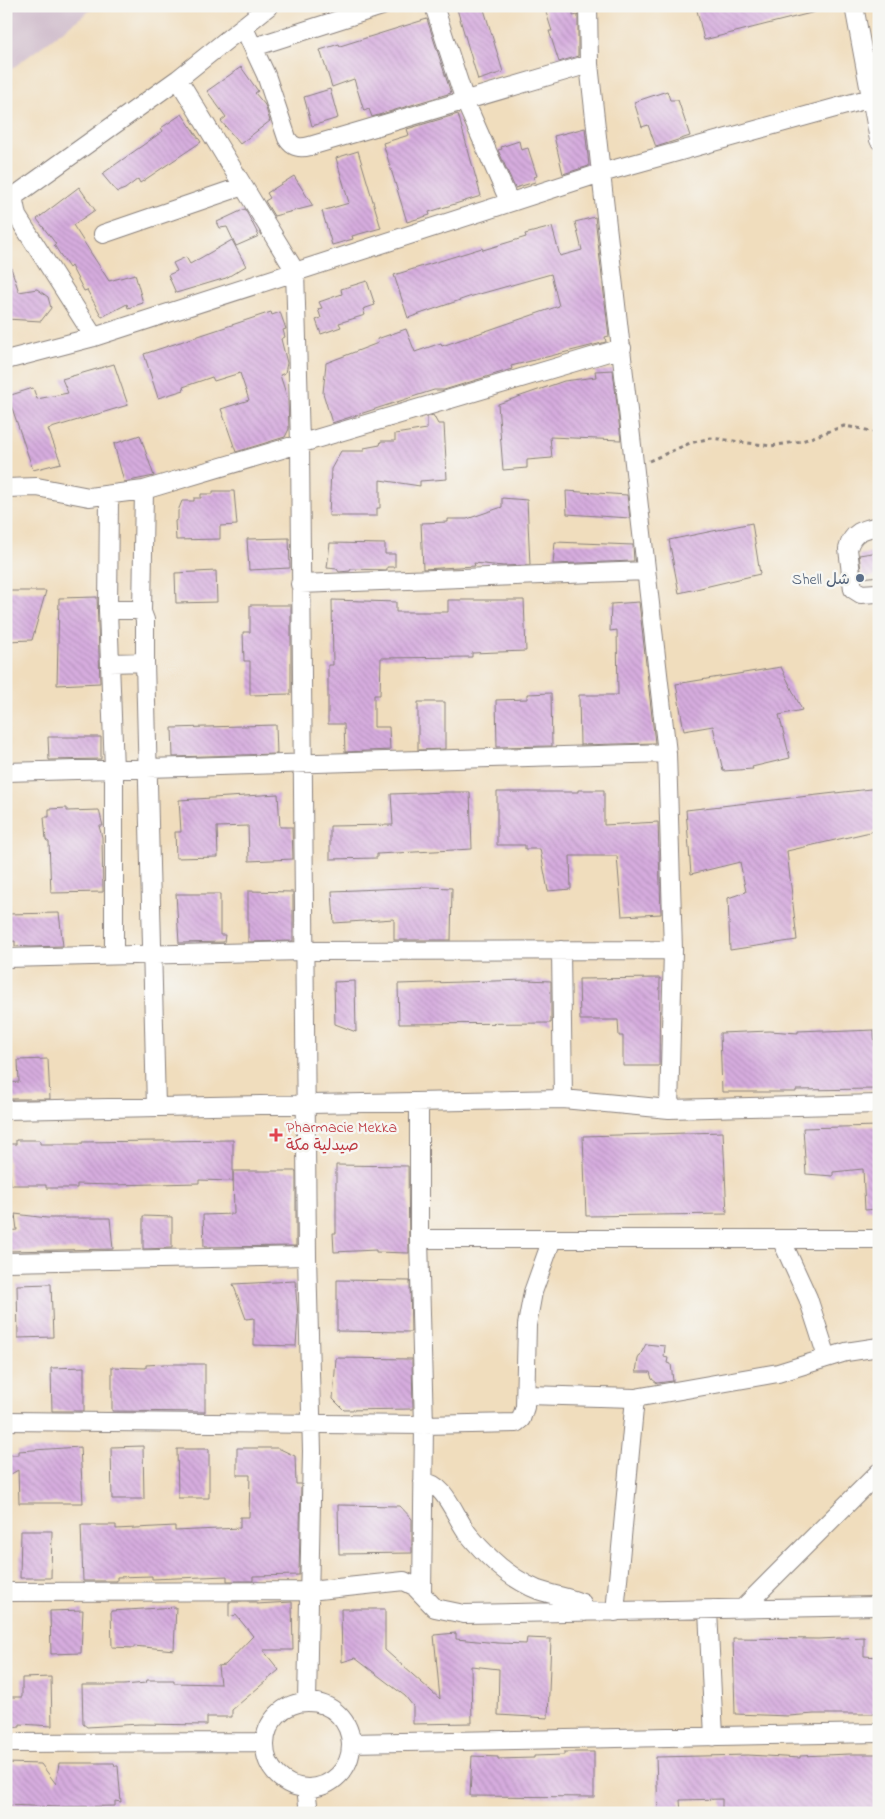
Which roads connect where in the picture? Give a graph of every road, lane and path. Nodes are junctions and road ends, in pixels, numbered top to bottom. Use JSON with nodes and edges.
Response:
{"nodes":[{"id":1,"x":270,"y":6,"type":"edge"},
{"id":2,"x":382,"y":6,"type":"edge"},
{"id":3,"x":434,"y":6,"type":"edge"},
{"id":4,"x":588,"y":6,"type":"edge"},
{"id":5,"x":854,"y":6,"type":"edge"},
{"id":6,"x":243,"y":26,"type":"junction"},
{"id":7,"x":254,"y":46,"type":"junction"},
{"id":8,"x":589,"y":64,"type":"junction"},
{"id":9,"x":178,"y":79,"type":"junction"},
{"id":10,"x":872,"y":98,"type":"junction"},
{"id":11,"x":465,"y":101,"type":"junction"},
{"id":12,"x":879,"y":140,"type":"edge"},
{"id":13,"x":601,"y":173,"type":"junction"},
{"id":14,"x":243,"y":186,"type":"junction"},
{"id":15,"x":509,"y":201,"type":"junction"},
{"id":16,"x":103,"y":234,"type":"dead end"},
{"id":17,"x":295,"y":271,"type":"junction"},
{"id":18,"x":94,"y":337,"type":"junction"},
{"id":19,"x":622,"y":348,"type":"junction"},
{"id":20,"x":6,"y":360,"type":"edge"},
{"id":21,"x":879,"y":434,"type":"edge"},
{"id":22,"x":300,"y":442,"type":"junction"},
{"id":23,"x":633,"y":464,"type":"junction"},
{"id":24,"x":6,"y":488,"type":"edge"},
{"id":25,"x":144,"y":490,"type":"junction"},
{"id":26,"x":109,"y":496,"type":"junction"},
{"id":27,"x":879,"y":526,"type":"edge"},
{"id":28,"x":646,"y":571,"type":"junction"},
{"id":29,"x":300,"y":584,"type":"junction"},
{"id":30,"x":877,"y":592,"type":"dead end"},
{"id":31,"x":108,"y":610,"type":"junction"},
{"id":32,"x":142,"y":612,"type":"junction"},
{"id":33,"x":145,"y":662,"type":"junction"},
{"id":34,"x":110,"y":664,"type":"junction"},
{"id":35,"x":667,"y":753,"type":"junction"},
{"id":36,"x":301,"y":762,"type":"junction"},
{"id":37,"x":149,"y":768,"type":"junction"},
{"id":38,"x":114,"y":769,"type":"junction"},
{"id":39,"x":6,"y":772,"type":"edge"},
{"id":40,"x":561,"y":950,"type":"junction"},
{"id":41,"x":673,"y":950,"type":"junction"},
{"id":42,"x":304,"y":951,"type":"junction"},
{"id":43,"x":153,"y":954,"type":"junction"},
{"id":44,"x":114,"y":955,"type":"junction"},
{"id":45,"x":6,"y":958,"type":"edge"},
{"id":46,"x":563,"y":1100,"type":"junction"},
{"id":47,"x":419,"y":1102,"type":"junction"},
{"id":48,"x":307,"y":1104,"type":"junction"},
{"id":49,"x":879,"y":1104,"type":"edge"},
{"id":50,"x":156,"y":1107,"type":"junction"},
{"id":51,"x":669,"y":1109,"type":"junction"},
{"id":52,"x":6,"y":1110,"type":"edge"},
{"id":53,"x":419,"y":1239,"type":"junction"},
{"id":54,"x":552,"y":1239,"type":"junction"},
{"id":55,"x":781,"y":1239,"type":"junction"},
{"id":56,"x":879,"y":1239,"type":"edge"},
{"id":57,"x":307,"y":1256,"type":"junction"},
{"id":58,"x":6,"y":1262,"type":"edge"},
{"id":59,"x":879,"y":1347,"type":"edge"},
{"id":60,"x":827,"y":1357,"type":"junction"},
{"id":61,"x":527,"y":1395,"type":"junction"},
{"id":62,"x":635,"y":1398,"type":"junction"},
{"id":63,"x":6,"y":1421,"type":"edge"},
{"id":64,"x":312,"y":1424,"type":"junction"},
{"id":65,"x":424,"y":1425,"type":"junction"},
{"id":66,"x":879,"y":1472,"type":"edge"},
{"id":67,"x":423,"y":1482,"type":"junction"},
{"id":68,"x":309,"y":1591,"type":"junction"},
{"id":69,"x":6,"y":1592,"type":"edge"},
{"id":70,"x":422,"y":1594,"type":"junction"},
{"id":71,"x":879,"y":1606,"type":"edge"},
{"id":72,"x":744,"y":1607,"type":"junction"},
{"id":73,"x":708,"y":1610,"type":"junction"},
{"id":74,"x":585,"y":1612,"type":"junction"},
{"id":75,"x":615,"y":1612,"type":"junction"},
{"id":76,"x":306,"y":1702,"type":"junction"},
{"id":77,"x":879,"y":1733,"type":"edge"},
{"id":78,"x":714,"y":1737,"type":"junction"},
{"id":79,"x":265,"y":1742,"type":"junction"},
{"id":80,"x":6,"y":1743,"type":"edge"},
{"id":81,"x":351,"y":1744,"type":"junction"},
{"id":82,"x":306,"y":1788,"type":"junction"},
{"id":83,"x":309,"y":1813,"type":"edge"}],
"edges":[{"from":1,"to":6,"type":"street"},
{"from":2,"to":7,"type":"street"},
{"from":3,"to":11,"type":"street"},
{"from":4,"to":8,"type":"street"},
{"from":5,"to":10,"type":"street"},
{"from":6,"to":7,"type":"street"},
{"from":6,"to":9,"type":"street"},
{"from":7,"to":11,"type":"street"},
{"from":8,"to":11,"type":"street"},
{"from":8,"to":13,"type":"street"},
{"from":9,"to":14,"type":"street"},
{"from":9,"to":18,"type":"street"},
{"from":10,"to":12,"type":"street"},
{"from":10,"to":13,"type":"street"},
{"from":11,"to":15,"type":"street"},
{"from":13,"to":15,"type":"street"},
{"from":13,"to":19,"type":"street"},
{"from":14,"to":16,"type":"street"},
{"from":14,"to":17,"type":"street"},
{"from":15,"to":17,"type":"street"},
{"from":17,"to":18,"type":"street"},
{"from":17,"to":22,"type":"street"},
{"from":18,"to":20,"type":"street"},
{"from":19,"to":22,"type":"street"},
{"from":19,"to":23,"type":"street"},
{"from":21,"to":23,"type":"path"},
{"from":22,"to":25,"type":"street"},
{"from":22,"to":29,"type":"street"},
{"from":23,"to":28,"type":"street"},
{"from":24,"to":26,"type":"street"},
{"from":25,"to":26,"type":"street"},
{"from":25,"to":32,"type":"street"},
{"from":26,"to":31,"type":"street"},
{"from":27,"to":30,"type":"street"},
{"from":28,"to":29,"type":"street"},
{"from":28,"to":35,"type":"street"},
{"from":29,"to":36,"type":"street"},
{"from":31,"to":32,"type":"street"},
{"from":31,"to":34,"type":"street"},
{"from":32,"to":33,"type":"street"},
{"from":33,"to":34,"type":"street"},
{"from":33,"to":37,"type":"street"},
{"from":34,"to":38,"type":"street"},
{"from":35,"to":36,"type":"street"},
{"from":35,"to":41,"type":"street"},
{"from":36,"to":37,"type":"street"},
{"from":36,"to":42,"type":"street"},
{"from":37,"to":38,"type":"street"},
{"from":37,"to":43,"type":"street"},
{"from":38,"to":39,"type":"street"},
{"from":38,"to":44,"type":"street"},
{"from":40,"to":41,"type":"street"},
{"from":40,"to":42,"type":"street"},
{"from":40,"to":46,"type":"street"},
{"from":41,"to":51,"type":"street"},
{"from":42,"to":43,"type":"street"},
{"from":42,"to":48,"type":"street"},
{"from":43,"to":44,"type":"street"},
{"from":43,"to":50,"type":"street"},
{"from":44,"to":45,"type":"street"},
{"from":46,"to":47,"type":"street"},
{"from":46,"to":51,"type":"street"},
{"from":47,"to":48,"type":"street"},
{"from":47,"to":53,"type":"street"},
{"from":48,"to":50,"type":"street"},
{"from":48,"to":57,"type":"street"},
{"from":49,"to":51,"type":"street"},
{"from":50,"to":52,"type":"street"},
{"from":53,"to":54,"type":"street"},
{"from":53,"to":65,"type":"street"},
{"from":54,"to":55,"type":"street"},
{"from":54,"to":61,"type":"street"},
{"from":55,"to":56,"type":"street"},
{"from":55,"to":60,"type":"street"},
{"from":57,"to":58,"type":"street"},
{"from":57,"to":64,"type":"street"},
{"from":59,"to":60,"type":"street"},
{"from":60,"to":62,"type":"street"},
{"from":61,"to":62,"type":"street"},
{"from":61,"to":65,"type":"street"},
{"from":62,"to":75,"type":"street"},
{"from":63,"to":64,"type":"street"},
{"from":64,"to":65,"type":"street"},
{"from":64,"to":68,"type":"street"},
{"from":65,"to":67,"type":"street"},
{"from":66,"to":72,"type":"street"},
{"from":67,"to":70,"type":"street"},
{"from":67,"to":74,"type":"street"},
{"from":68,"to":69,"type":"street"},
{"from":68,"to":70,"type":"street"},
{"from":68,"to":76,"type":"street"},
{"from":70,"to":74,"type":"street"},
{"from":71,"to":72,"type":"street"},
{"from":72,"to":73,"type":"street"},
{"from":73,"to":75,"type":"street"},
{"from":73,"to":78,"type":"street"},
{"from":74,"to":75,"type":"street"},
{"from":76,"to":79,"type":"street"},
{"from":76,"to":81,"type":"street"},
{"from":77,"to":78,"type":"street"},
{"from":78,"to":81,"type":"street"},
{"from":79,"to":80,"type":"street"},
{"from":79,"to":82,"type":"street"},
{"from":81,"to":82,"type":"street"},
{"from":82,"to":83,"type":"street"}]}
